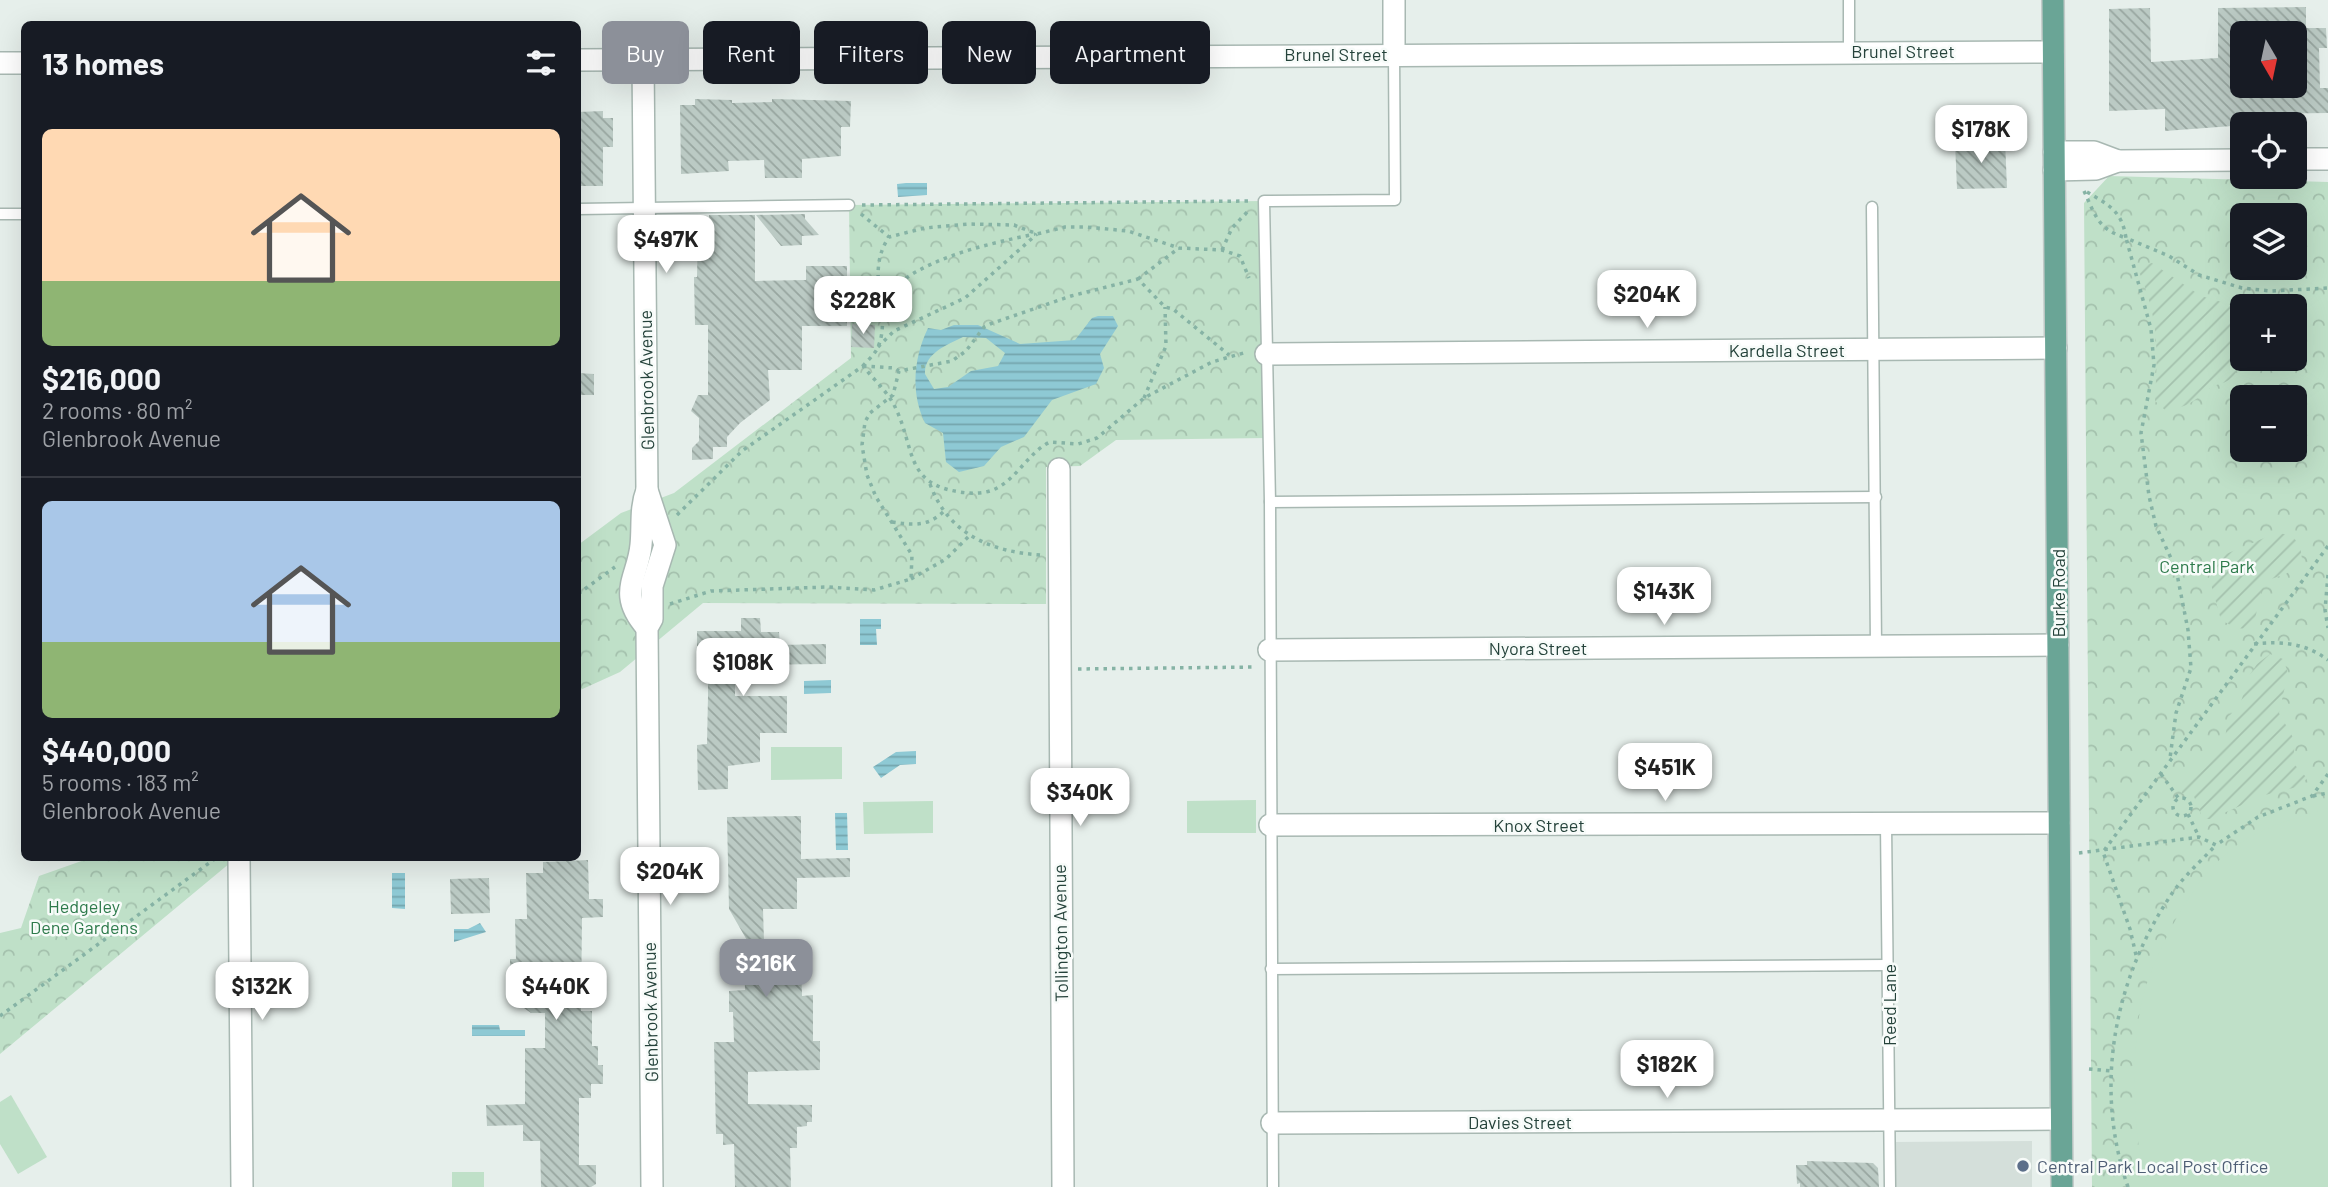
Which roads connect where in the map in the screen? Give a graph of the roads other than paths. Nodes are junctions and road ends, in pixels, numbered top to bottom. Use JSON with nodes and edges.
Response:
{"nodes":[{"id":1,"x":1394,"y":0,"type":"edge"},
{"id":2,"x":1849,"y":0,"type":"edge"},
{"id":3,"x":2053,"y":0,"type":"edge"},
{"id":4,"x":1849,"y":51,"type":"junction"},
{"id":5,"x":2053,"y":52,"type":"junction"},
{"id":6,"x":1394,"y":54,"type":"junction"},
{"id":7,"x":581,"y":60,"type":"edge"},
{"id":8,"x":602,"y":60,"type":"edge"},
{"id":9,"x":689,"y":60,"type":"edge"},
{"id":10,"x":21,"y":62,"type":"edge"},
{"id":11,"x":0,"y":63,"type":"edge"},
{"id":12,"x":643,"y":84,"type":"edge"},
{"id":13,"x":2307,"y":159,"type":"edge"},
{"id":14,"x":2328,"y":159,"type":"edge"},
{"id":15,"x":2230,"y":160,"type":"edge"},
{"id":16,"x":2054,"y":161,"type":"junction"},
{"id":17,"x":849,"y":205,"type":"road end"},
{"id":18,"x":644,"y":207,"type":"junction"},
{"id":19,"x":1872,"y":207,"type":"dead end"},
{"id":20,"x":581,"y":209,"type":"edge"},
{"id":21,"x":0,"y":214,"type":"edge"},
{"id":22,"x":21,"y":214,"type":"edge"},
{"id":23,"x":2056,"y":348,"type":"junction"},
{"id":24,"x":1256,"y":349,"type":"junction"},
{"id":25,"x":1874,"y":350,"type":"junction"},
{"id":26,"x":1059,"y":470,"type":"dead end"},
{"id":27,"x":1876,"y":497,"type":"junction"},
{"id":28,"x":1270,"y":502,"type":"junction"},
{"id":29,"x":2058,"y":645,"type":"junction"},
{"id":30,"x":1875,"y":646,"type":"junction"},
{"id":31,"x":1269,"y":659,"type":"junction"},
{"id":32,"x":2059,"y":823,"type":"junction"},
{"id":33,"x":1886,"y":824,"type":"junction"},
{"id":34,"x":1270,"y":825,"type":"junction"},
{"id":35,"x":239,"y":861,"type":"edge"},
{"id":36,"x":1888,"y":965,"type":"junction"},
{"id":37,"x":1271,"y":969,"type":"junction"},
{"id":38,"x":1889,"y":1119,"type":"junction"},
{"id":39,"x":2061,"y":1119,"type":"junction"},
{"id":40,"x":1272,"y":1123,"type":"junction"},
{"id":41,"x":242,"y":1187,"type":"edge"},
{"id":42,"x":652,"y":1187,"type":"edge"},
{"id":43,"x":1063,"y":1187,"type":"edge"},
{"id":44,"x":1273,"y":1187,"type":"edge"},
{"id":45,"x":1890,"y":1187,"type":"edge"},
{"id":46,"x":2062,"y":1187,"type":"edge"}],
"edges":[{"from":1,"to":6,"type":"street"},
{"from":2,"to":4,"type":"lane"},
{"from":3,"to":5,"type":"main road","name":"Burke Road"},
{"from":4,"to":5,"type":"street","name":"Brunel Street"},
{"from":4,"to":6,"type":"street","name":"Brunel Street"},
{"from":5,"to":16,"type":"main road","name":"Burke Road"},
{"from":6,"to":9,"type":"street","name":"Brunel Street"},
{"from":6,"to":24,"type":"lane"},
{"from":7,"to":8,"type":"street","name":"Brunel Street"},
{"from":10,"to":11,"type":"street"},
{"from":12,"to":18,"type":"street","name":"Glenbrook Avenue"},
{"from":13,"to":14,"type":"street"},
{"from":15,"to":16,"type":"street"},
{"from":16,"to":23,"type":"main road","name":"Burke Road"},
{"from":17,"to":18,"type":"lane"},
{"from":18,"to":20,"type":"lane"},
{"from":18,"to":42,"type":"street","name":"Glenbrook Avenue"},
{"from":19,"to":25,"type":"lane"},
{"from":21,"to":22,"type":"lane"},
{"from":23,"to":25,"type":"street","name":"Kardella Street"},
{"from":23,"to":29,"type":"main road","name":"Burke Road"},
{"from":24,"to":25,"type":"street","name":"Kardella Street"},
{"from":24,"to":28,"type":"lane"},
{"from":25,"to":27,"type":"lane"},
{"from":26,"to":43,"type":"street","name":"Tollington Avenue"},
{"from":27,"to":28,"type":"lane"},
{"from":27,"to":30,"type":"lane"},
{"from":28,"to":31,"type":"lane"},
{"from":29,"to":30,"type":"street","name":"Nyora Street"},
{"from":29,"to":32,"type":"main road","name":"Burke Road"},
{"from":30,"to":31,"type":"street","name":"Nyora Street"},
{"from":31,"to":34,"type":"lane"},
{"from":32,"to":33,"type":"street","name":"Knox Street"},
{"from":32,"to":39,"type":"main road","name":"Burke Road"},
{"from":33,"to":34,"type":"street","name":"Knox Street"},
{"from":33,"to":36,"type":"lane","name":"Reed Lane"},
{"from":34,"to":37,"type":"lane"},
{"from":35,"to":41,"type":"street"},
{"from":36,"to":37,"type":"lane"},
{"from":36,"to":38,"type":"lane","name":"Reed Lane"},
{"from":37,"to":40,"type":"lane"},
{"from":38,"to":39,"type":"street","name":"Davies Street"},
{"from":38,"to":40,"type":"street","name":"Davies Street"},
{"from":38,"to":45,"type":"lane","name":"Reed Lane"},
{"from":39,"to":46,"type":"main road","name":"Burke Road"},
{"from":40,"to":44,"type":"lane"}]}
